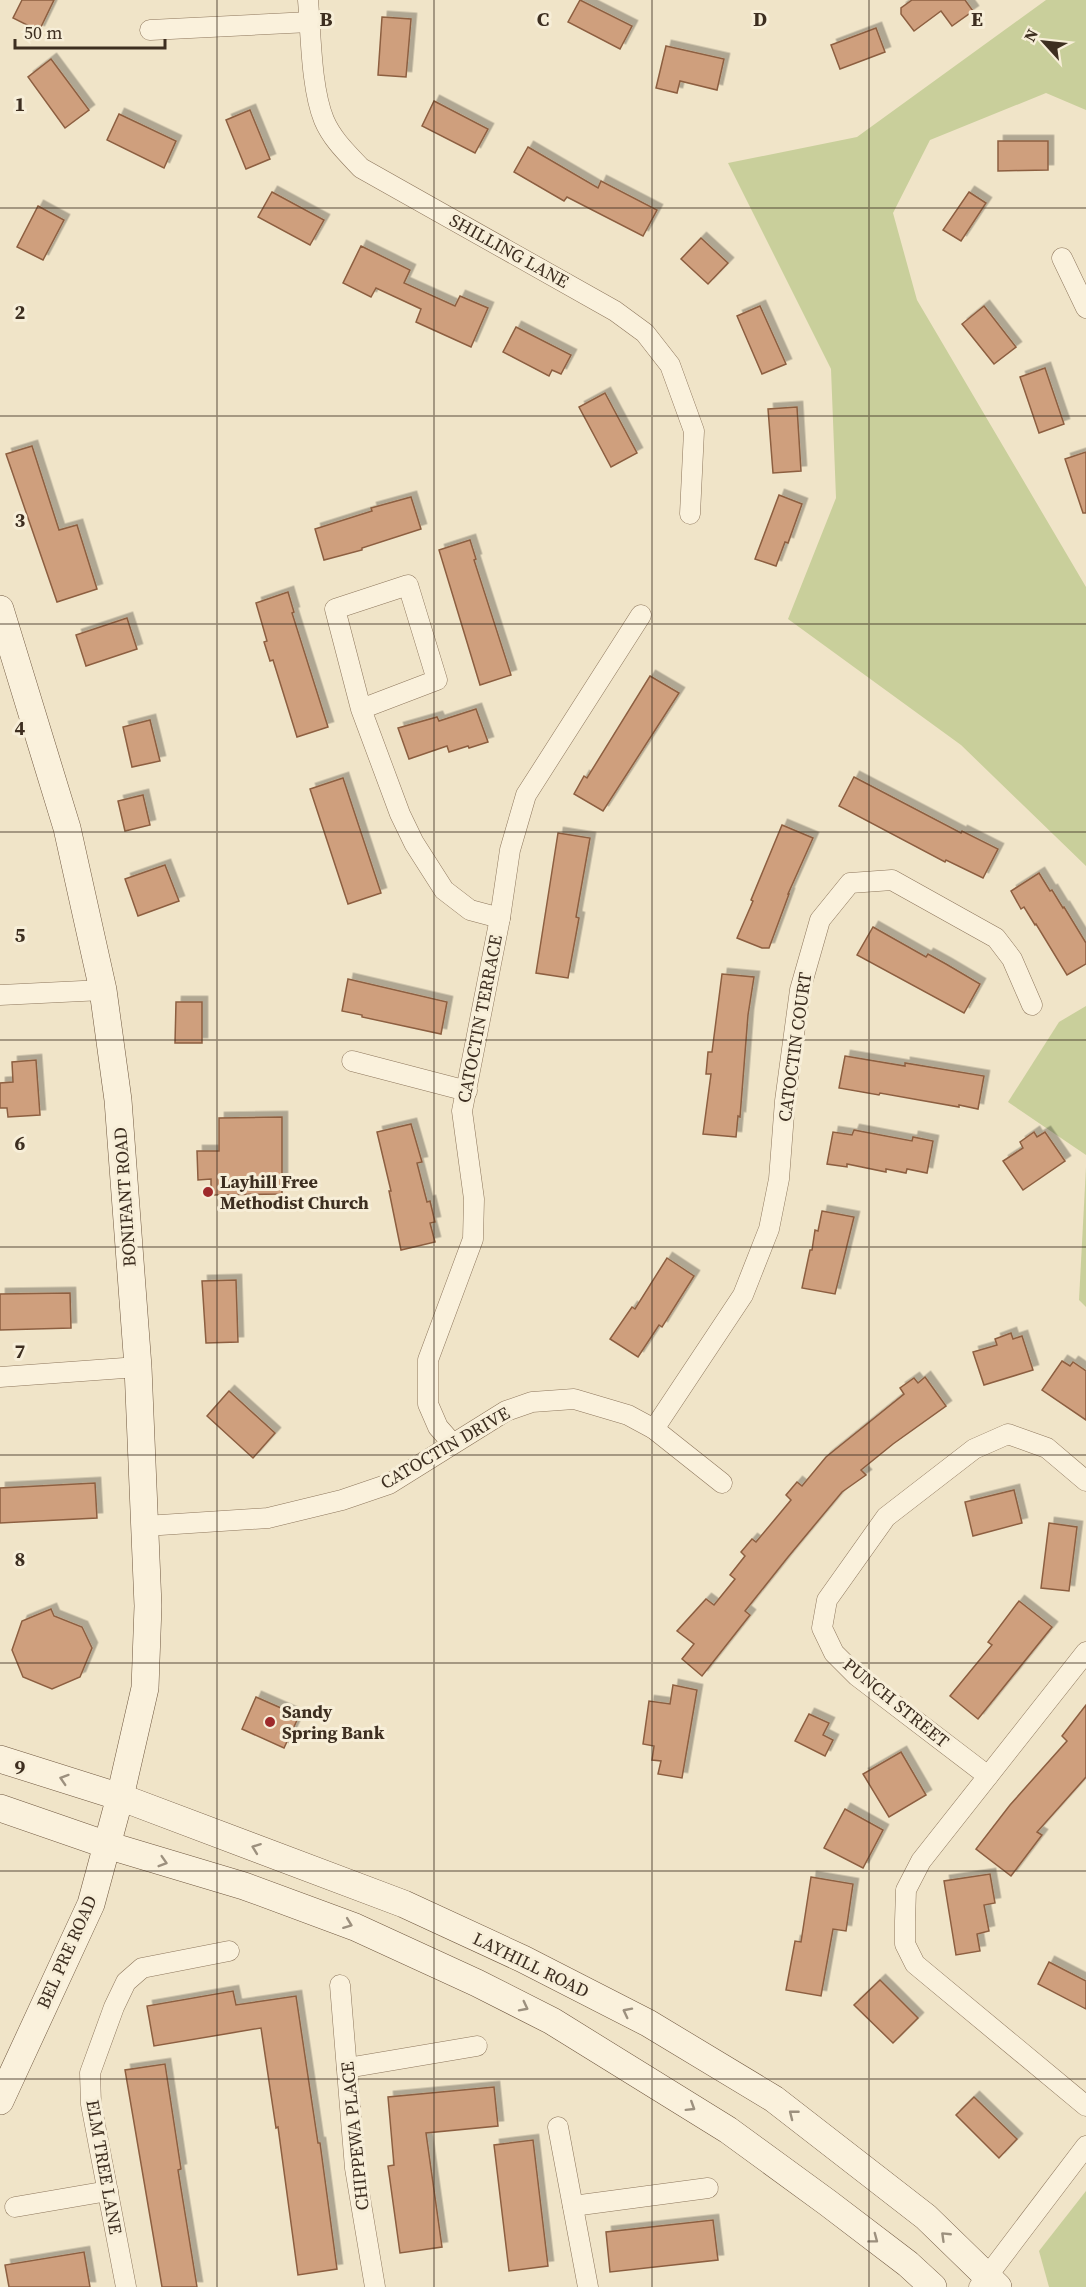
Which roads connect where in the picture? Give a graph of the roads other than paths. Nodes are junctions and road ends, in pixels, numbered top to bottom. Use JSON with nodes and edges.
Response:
{"nodes":[{"id":1,"x":308,"y":0,"type":"edge"},
{"id":2,"x":310,"y":22,"type":"junction"},
{"id":3,"x":150,"y":30,"type":"dead end"},
{"id":4,"x":1062,"y":258,"type":"dead end"},
{"id":5,"x":1086,"y":308,"type":"edge"},
{"id":6,"x":690,"y":514,"type":"dead end"},
{"id":7,"x":0,"y":609,"type":"edge"},
{"id":8,"x":641,"y":615,"type":"dead end"},
{"id":9,"x":361,"y":709,"type":"junction"},
{"id":10,"x":500,"y":918,"type":"junction"},
{"id":11,"x":103,"y":990,"type":"junction"},
{"id":12,"x":0,"y":995,"type":"edge"},
{"id":13,"x":1032,"y":1005,"type":"dead end"},
{"id":14,"x":352,"y":1061,"type":"dead end"},
{"id":15,"x":467,"y":1091,"type":"junction"},
{"id":16,"x":138,"y":1367,"type":"junction"},
{"id":17,"x":0,"y":1377,"type":"edge"},
{"id":18,"x":654,"y":1428,"type":"junction"},
{"id":19,"x":452,"y":1443,"type":"junction"},
{"id":20,"x":1086,"y":1481,"type":"edge"},
{"id":21,"x":722,"y":1483,"type":"dead end"},
{"id":22,"x":146,"y":1526,"type":"junction"},
{"id":23,"x":1086,"y":1652,"type":"edge"},
{"id":24,"x":0,"y":1759,"type":"edge"},
{"id":25,"x":988,"y":1776,"type":"junction"},
{"id":26,"x":120,"y":1797,"type":"junction"},
{"id":27,"x":0,"y":1808,"type":"edge"},
{"id":28,"x":107,"y":1845,"type":"junction"},
{"id":29,"x":229,"y":1951,"type":"dead end"},
{"id":30,"x":340,"y":1985,"type":"dead end"},
{"id":31,"x":477,"y":2046,"type":"dead end"},
{"id":32,"x":347,"y":2068,"type":"junction"},
{"id":33,"x":0,"y":2101,"type":"edge"},
{"id":34,"x":1086,"y":2106,"type":"edge"},
{"id":35,"x":558,"y":2127,"type":"dead end"},
{"id":36,"x":1086,"y":2146,"type":"edge"},
{"id":37,"x":708,"y":2188,"type":"dead end"},
{"id":38,"x":108,"y":2191,"type":"junction"},
{"id":39,"x":573,"y":2206,"type":"junction"},
{"id":40,"x":15,"y":2207,"type":"dead end"},
{"id":41,"x":988,"y":2284,"type":"edge"},
{"id":42,"x":126,"y":2287,"type":"edge"},
{"id":43,"x":375,"y":2287,"type":"edge"},
{"id":44,"x":588,"y":2287,"type":"edge"},
{"id":45,"x":933,"y":2287,"type":"edge"}],
"edges":[{"from":1,"to":2,"type":"street","name":"SHILLING LANE"},
{"from":2,"to":3,"type":"street"},
{"from":2,"to":6,"type":"street","name":"SHILLING LANE"},
{"from":4,"to":5,"type":"street"},
{"from":7,"to":11,"type":"main road","name":"BONIFANT ROAD"},
{"from":8,"to":10,"type":"street","name":"CATOCTIN TERRACE"},
{"from":9,"to":9,"type":"street"},
{"from":9,"to":10,"type":"street"},
{"from":10,"to":15,"type":"street","name":"CATOCTIN TERRACE"},
{"from":11,"to":12,"type":"street"},
{"from":11,"to":16,"type":"main road","name":"BONIFANT ROAD"},
{"from":13,"to":18,"type":"street","name":"CATOCTIN COURT"},
{"from":14,"to":15,"type":"street"},
{"from":15,"to":19,"type":"street","name":"CATOCTIN TERRACE"},
{"from":16,"to":17,"type":"street"},
{"from":16,"to":22,"type":"main road","name":"BONIFANT ROAD"},
{"from":18,"to":19,"type":"street","name":"CATOCTIN DRIVE"},
{"from":18,"to":21,"type":"street","name":"CATOCTIN DRIVE"},
{"from":19,"to":22,"type":"street","name":"CATOCTIN DRIVE"},
{"from":20,"to":25,"type":"street","name":"PUNCH STREET"},
{"from":22,"to":26,"type":"main road","name":"BONIFANT ROAD"},
{"from":23,"to":25,"type":"street"},
{"from":26,"to":24,"type":"main road","name":"LAYHILL ROAD","one_way":true},
{"from":25,"to":34,"type":"street"},
{"from":26,"to":28,"type":"main road","name":"BEL PRE ROAD"},
{"from":41,"to":26,"type":"main road","name":"LAYHILL ROAD","one_way":true},
{"from":27,"to":28,"type":"main road"},
{"from":28,"to":33,"type":"main road","name":"BEL PRE ROAD"},
{"from":28,"to":45,"type":"main road","one_way":true},
{"from":29,"to":38,"type":"street","name":"ELM TREE LANE"},
{"from":30,"to":32,"type":"street","name":"CHIPPEWA PLACE"},
{"from":31,"to":32,"type":"street"},
{"from":32,"to":43,"type":"street","name":"CHIPPEWA PLACE"},
{"from":35,"to":39,"type":"street"},
{"from":36,"to":41,"type":"street"},
{"from":37,"to":39,"type":"street"},
{"from":38,"to":40,"type":"street"},
{"from":38,"to":42,"type":"street","name":"ELM TREE LANE"},
{"from":39,"to":44,"type":"street"}]}
